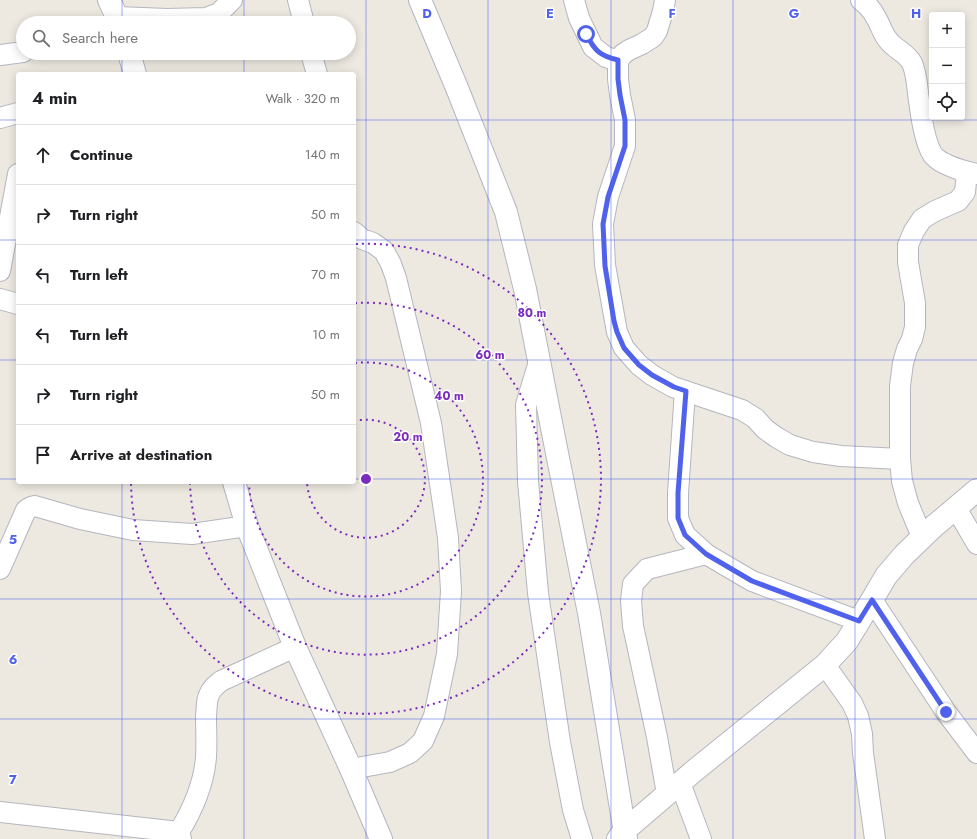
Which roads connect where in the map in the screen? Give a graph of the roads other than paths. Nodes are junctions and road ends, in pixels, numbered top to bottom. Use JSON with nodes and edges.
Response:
{"nodes":[{"id":1,"x":232,"y":0,"type":"edge"},
{"id":2,"x":298,"y":0,"type":"edge"},
{"id":3,"x":420,"y":0,"type":"edge"},
{"id":4,"x":574,"y":0,"type":"edge"},
{"id":5,"x":665,"y":0,"type":"edge"},
{"id":6,"x":861,"y":0,"type":"edge"},
{"id":7,"x":115,"y":13,"type":"edge"},
{"id":8,"x":137,"y":16,"type":"edge"},
{"id":9,"x":212,"y":16,"type":"edge"},
{"id":10,"x":302,"y":16,"type":"edge"},
{"id":11,"x":16,"y":53,"type":"edge"},
{"id":12,"x":0,"y":55,"type":"edge"},
{"id":13,"x":131,"y":60,"type":"edge"},
{"id":14,"x":313,"y":60,"type":"edge"},
{"id":15,"x":618,"y":60,"type":"junction"},
{"id":16,"x":134,"y":72,"type":"edge"},
{"id":17,"x":316,"y":72,"type":"edge"},
{"id":18,"x":16,"y":114,"type":"edge"},
{"id":19,"x":0,"y":118,"type":"edge"},
{"id":20,"x":972,"y":173,"type":"edge"},
{"id":21,"x":16,"y":185,"type":"edge"},
{"id":22,"x":356,"y":236,"type":"edge"},
{"id":23,"x":0,"y":271,"type":"edge"},
{"id":24,"x":0,"y":299,"type":"edge"},
{"id":25,"x":16,"y":303,"type":"edge"},
{"id":26,"x":539,"y":362,"type":"junction"},
{"id":27,"x":686,"y":391,"type":"junction"},
{"id":28,"x":900,"y":458,"type":"junction"},
{"id":29,"x":235,"y":484,"type":"edge"},
{"id":30,"x":977,"y":490,"type":"edge"},
{"id":31,"x":956,"y":508,"type":"junction"},
{"id":32,"x":247,"y":526,"type":"junction"},
{"id":33,"x":922,"y":537,"type":"junction"},
{"id":34,"x":977,"y":544,"type":"edge"},
{"id":35,"x":5,"y":545,"type":"edge"},
{"id":36,"x":706,"y":554,"type":"junction"},
{"id":37,"x":0,"y":570,"type":"edge"},
{"id":38,"x":872,"y":600,"type":"junction"},
{"id":39,"x":859,"y":621,"type":"junction"},
{"id":40,"x":294,"y":647,"type":"junction"},
{"id":41,"x":825,"y":664,"type":"junction"},
{"id":42,"x":977,"y":753,"type":"edge"},
{"id":43,"x":351,"y":769,"type":"junction"},
{"id":44,"x":674,"y":789,"type":"junction"},
{"id":45,"x":0,"y":812,"type":"edge"},
{"id":46,"x":180,"y":836,"type":"edge"},
{"id":47,"x":623,"y":836,"type":"edge"},
{"id":48,"x":381,"y":839,"type":"edge"},
{"id":49,"x":582,"y":839,"type":"edge"},
{"id":50,"x":701,"y":839,"type":"edge"},
{"id":51,"x":875,"y":839,"type":"edge"}],
"edges":[{"from":1,"to":9,"type":"street"},
{"from":2,"to":10,"type":"street"},
{"from":3,"to":26,"type":"street"},
{"from":4,"to":15,"type":"street"},
{"from":5,"to":15,"type":"street"},
{"from":6,"to":20,"type":"street"},
{"from":7,"to":8,"type":"street"},
{"from":11,"to":12,"type":"street"},
{"from":13,"to":16,"type":"street"},
{"from":14,"to":17,"type":"street"},
{"from":15,"to":27,"type":"street"},
{"from":18,"to":19,"type":"street"},
{"from":20,"to":28,"type":"street"},
{"from":21,"to":23,"type":"street"},
{"from":22,"to":43,"type":"street"},
{"from":24,"to":25,"type":"street"},
{"from":26,"to":47,"type":"street"},
{"from":26,"to":49,"type":"street"},
{"from":27,"to":28,"type":"street"},
{"from":27,"to":36,"type":"street"},
{"from":28,"to":33,"type":"street"},
{"from":29,"to":32,"type":"street"},
{"from":30,"to":31,"type":"street"},
{"from":31,"to":33,"type":"street"},
{"from":31,"to":34,"type":"street"},
{"from":32,"to":35,"type":"street"},
{"from":32,"to":40,"type":"street"},
{"from":33,"to":38,"type":"street"},
{"from":35,"to":37,"type":"street"},
{"from":36,"to":39,"type":"street"},
{"from":36,"to":44,"type":"street"},
{"from":38,"to":39,"type":"street"},
{"from":38,"to":42,"type":"street"},
{"from":39,"to":41,"type":"street"},
{"from":40,"to":43,"type":"street"},
{"from":40,"to":46,"type":"street"},
{"from":41,"to":44,"type":"street"},
{"from":41,"to":51,"type":"street"},
{"from":43,"to":48,"type":"street"},
{"from":44,"to":47,"type":"street"},
{"from":44,"to":50,"type":"street"},
{"from":45,"to":46,"type":"street"}]}
